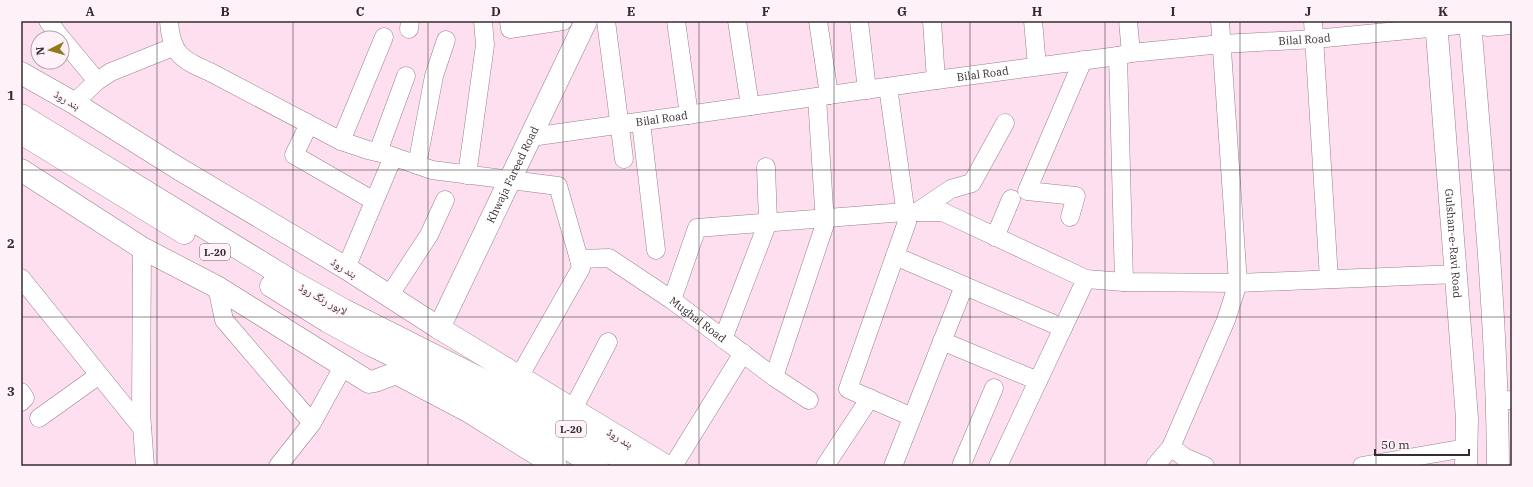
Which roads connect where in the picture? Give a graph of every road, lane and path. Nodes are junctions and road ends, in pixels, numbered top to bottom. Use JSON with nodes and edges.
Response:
{"nodes":[{"id":1,"x":48,"y":21,"type":"edge"},
{"id":2,"x":169,"y":21,"type":"edge"},
{"id":3,"x":483,"y":21,"type":"edge"},
{"id":4,"x":509,"y":21,"type":"edge"},
{"id":5,"x":563,"y":21,"type":"edge"},
{"id":6,"x":586,"y":21,"type":"edge"},
{"id":7,"x":606,"y":21,"type":"edge"},
{"id":8,"x":676,"y":21,"type":"edge"},
{"id":9,"x":737,"y":21,"type":"edge"},
{"id":10,"x":818,"y":21,"type":"edge"},
{"id":11,"x":859,"y":21,"type":"edge"},
{"id":12,"x":932,"y":21,"type":"edge"},
{"id":13,"x":1033,"y":21,"type":"edge"},
{"id":14,"x":1128,"y":21,"type":"edge"},
{"id":15,"x":1220,"y":21,"type":"edge"},
{"id":16,"x":1313,"y":21,"type":"edge"},
{"id":17,"x":542,"y":22,"type":"edge"},
{"id":18,"x":1470,"y":22,"type":"edge"},
{"id":19,"x":1436,"y":24,"type":"edge"},
{"id":20,"x":1512,"y":25,"type":"edge"},
{"id":21,"x":55,"y":30,"type":"edge"},
{"id":22,"x":384,"y":38,"type":"dead end"},
{"id":23,"x":1315,"y":39,"type":"junction"},
{"id":24,"x":446,"y":40,"type":"dead end"},
{"id":25,"x":1222,"y":44,"type":"junction"},
{"id":26,"x":174,"y":47,"type":"junction"},
{"id":27,"x":70,"y":48,"type":"edge"},
{"id":28,"x":1125,"y":55,"type":"junction"},
{"id":29,"x":1083,"y":60,"type":"junction"},
{"id":30,"x":1037,"y":66,"type":"junction"},
{"id":31,"x":21,"y":73,"type":"edge"},
{"id":32,"x":406,"y":76,"type":"dead end"},
{"id":33,"x":936,"y":80,"type":"junction"},
{"id":34,"x":97,"y":81,"type":"junction"},
{"id":35,"x":888,"y":87,"type":"junction"},
{"id":36,"x":867,"y":90,"type":"junction"},
{"id":37,"x":823,"y":96,"type":"junction"},
{"id":38,"x":74,"y":103,"type":"junction"},
{"id":39,"x":750,"y":106,"type":"junction"},
{"id":40,"x":21,"y":115,"type":"edge"},
{"id":41,"x":689,"y":115,"type":"junction"},
{"id":42,"x":641,"y":122,"type":"junction"},
{"id":43,"x":1005,"y":123,"type":"dead end"},
{"id":44,"x":309,"y":124,"type":"junction"},
{"id":45,"x":620,"y":125,"type":"junction"},
{"id":46,"x":21,"y":133,"type":"edge"},
{"id":47,"x":531,"y":137,"type":"junction"},
{"id":48,"x":341,"y":141,"type":"junction"},
{"id":49,"x":385,"y":154,"type":"junction"},
{"id":50,"x":624,"y":158,"type":"dead end"},
{"id":51,"x":417,"y":165,"type":"junction"},
{"id":52,"x":766,"y":167,"type":"dead end"},
{"id":53,"x":21,"y":170,"type":"edge"},
{"id":54,"x":467,"y":174,"type":"junction"},
{"id":55,"x":510,"y":179,"type":"junction"},
{"id":56,"x":1011,"y":199,"type":"dead end"},
{"id":57,"x":445,"y":200,"type":"dead end"},
{"id":58,"x":374,"y":201,"type":"junction"},
{"id":59,"x":911,"y":212,"type":"junction"},
{"id":60,"x":825,"y":217,"type":"junction"},
{"id":61,"x":1070,"y":217,"type":"dead end"},
{"id":62,"x":768,"y":222,"type":"junction"},
{"id":63,"x":996,"y":237,"type":"junction"},
{"id":64,"x":142,"y":248,"type":"junction"},
{"id":65,"x":656,"y":250,"type":"dead end"},
{"id":66,"x":895,"y":256,"type":"junction"},
{"id":67,"x":579,"y":258,"type":"junction"},
{"id":68,"x":346,"y":268,"type":"junction"},
{"id":69,"x":1457,"y":274,"type":"junction"},
{"id":70,"x":21,"y":278,"type":"edge"},
{"id":71,"x":1086,"y":279,"type":"junction"},
{"id":72,"x":1329,"y":279,"type":"junction"},
{"id":73,"x":1124,"y":282,"type":"junction"},
{"id":74,"x":1238,"y":283,"type":"junction"},
{"id":75,"x":964,"y":286,"type":"junction"},
{"id":76,"x":217,"y":287,"type":"junction"},
{"id":77,"x":389,"y":296,"type":"junction"},
{"id":78,"x":672,"y":300,"type":"junction"},
{"id":79,"x":438,"y":328,"type":"junction"},
{"id":80,"x":1063,"y":328,"type":"junction"},
{"id":81,"x":724,"y":339,"type":"junction"},
{"id":82,"x":942,"y":341,"type":"junction"},
{"id":83,"x":608,"y":342,"type":"dead end"},
{"id":84,"x":743,"y":353,"type":"junction"},
{"id":85,"x":344,"y":365,"type":"junction"},
{"id":86,"x":99,"y":375,"type":"junction"},
{"id":87,"x":774,"y":377,"type":"junction"},
{"id":88,"x":1038,"y":381,"type":"junction"},
{"id":89,"x":994,"y":388,"type":"dead end"},
{"id":90,"x":21,"y":392,"type":"edge"},
{"id":91,"x":509,"y":393,"type":"junction"},
{"id":92,"x":870,"y":398,"type":"junction"},
{"id":93,"x":809,"y":400,"type":"dead end"},
{"id":94,"x":21,"y":402,"type":"edge"},
{"id":95,"x":1502,"y":406,"type":"edge"},
{"id":96,"x":573,"y":409,"type":"junction"},
{"id":97,"x":912,"y":417,"type":"junction"},
{"id":98,"x":39,"y":418,"type":"dead end"},
{"id":99,"x":1467,"y":418,"type":"junction"},
{"id":100,"x":312,"y":423,"type":"junction"},
{"id":101,"x":142,"y":428,"type":"junction"},
{"id":102,"x":1170,"y":447,"type":"junction"},
{"id":103,"x":1466,"y":457,"type":"edge"},
{"id":104,"x":833,"y":464,"type":"edge"},
{"id":105,"x":145,"y":466,"type":"edge"},
{"id":106,"x":278,"y":466,"type":"edge"},
{"id":107,"x":556,"y":466,"type":"edge"},
{"id":108,"x":597,"y":466,"type":"edge"},
{"id":109,"x":634,"y":466,"type":"edge"},
{"id":110,"x":666,"y":466,"type":"edge"},
{"id":111,"x":674,"y":466,"type":"edge"},
{"id":112,"x":893,"y":466,"type":"edge"},
{"id":113,"x":961,"y":466,"type":"edge"},
{"id":114,"x":999,"y":466,"type":"edge"},
{"id":115,"x":1155,"y":466,"type":"edge"},
{"id":116,"x":1205,"y":466,"type":"edge"},
{"id":117,"x":1362,"y":466,"type":"edge"},
{"id":118,"x":1498,"y":466,"type":"edge"}],
"edges":[{"from":1,"to":21,"type":"street"},
{"from":2,"to":26,"type":"street"},
{"from":3,"to":54,"type":"street"},
{"from":4,"to":17,"type":"street"},
{"from":5,"to":17,"type":"street"},
{"from":6,"to":47,"type":"main road","name":"Khwaja Fareed Road"},
{"from":7,"to":45,"type":"street"},
{"from":8,"to":41,"type":"street"},
{"from":9,"to":39,"type":"street"},
{"from":10,"to":37,"type":"street"},
{"from":11,"to":36,"type":"street"},
{"from":12,"to":33,"type":"street"},
{"from":13,"to":30,"type":"street"},
{"from":14,"to":28,"type":"street"},
{"from":15,"to":25,"type":"street"},
{"from":16,"to":23,"type":"street"},
{"from":18,"to":19,"type":"street","name":"Bilal Road"},
{"from":18,"to":20,"type":"street","name":"Bilal Road"},
{"from":18,"to":95,"type":"main road"},
{"from":19,"to":23,"type":"street","name":"Bilal Road"},
{"from":19,"to":69,"type":"main road","name":"Gulshan-e-Ravi Road"},
{"from":22,"to":48,"type":"street"},
{"from":23,"to":25,"type":"street","name":"Bilal Road"},
{"from":23,"to":72,"type":"street"},
{"from":24,"to":51,"type":"street"},
{"from":25,"to":28,"type":"street","name":"Bilal Road"},
{"from":25,"to":74,"type":"street"},
{"from":26,"to":34,"type":"street"},
{"from":26,"to":44,"type":"street"},
{"from":27,"to":34,"type":"street"},
{"from":28,"to":29,"type":"street","name":"Bilal Road"},
{"from":28,"to":73,"type":"street"},
{"from":29,"to":30,"type":"street","name":"Bilal Road"},
{"from":29,"to":61,"type":"street"},
{"from":30,"to":33,"type":"street","name":"Bilal Road"},
{"from":31,"to":38,"type":"main road","name":"بند روڈ"},
{"from":32,"to":49,"type":"street"},
{"from":33,"to":35,"type":"street","name":"Bilal Road"},
{"from":34,"to":38,"type":"street"},
{"from":35,"to":36,"type":"street","name":"Bilal Road"},
{"from":35,"to":59,"type":"street"},
{"from":36,"to":37,"type":"street","name":"Bilal Road"},
{"from":37,"to":39,"type":"street","name":"Bilal Road"},
{"from":37,"to":60,"type":"street"},
{"from":38,"to":68,"type":"main road","name":"بند روڈ"},
{"from":39,"to":41,"type":"street","name":"Bilal Road"},
{"from":40,"to":91,"type":"main road","name":"لاہور رنگ روڈ","number":"L-20"},
{"from":41,"to":42,"type":"street","name":"Bilal Road"},
{"from":42,"to":45,"type":"street","name":"Bilal Road"},
{"from":42,"to":65,"type":"street"},
{"from":43,"to":59,"type":"street"},
{"from":44,"to":48,"type":"street"},
{"from":44,"to":58,"type":"street"},
{"from":45,"to":47,"type":"street","name":"Bilal Road"},
{"from":45,"to":50,"type":"street"},
{"from":46,"to":91,"type":"main road","name":"لاہور رنگ روڈ","number":"L-20"},
{"from":47,"to":55,"type":"main road","name":"Khwaja Fareed Road"},
{"from":48,"to":49,"type":"street"},
{"from":49,"to":51,"type":"street"},
{"from":49,"to":58,"type":"street"},
{"from":51,"to":54,"type":"street"},
{"from":52,"to":62,"type":"street"},
{"from":53,"to":64,"type":"main road"},
{"from":54,"to":55,"type":"street"},
{"from":55,"to":67,"type":"street"},
{"from":55,"to":79,"type":"main road","name":"Khwaja Fareed Road"},
{"from":56,"to":63,"type":"street"},
{"from":57,"to":77,"type":"street"},
{"from":58,"to":68,"type":"street"},
{"from":59,"to":60,"type":"street"},
{"from":59,"to":63,"type":"street"},
{"from":59,"to":66,"type":"street"},
{"from":60,"to":62,"type":"street"},
{"from":60,"to":87,"type":"street"},
{"from":62,"to":78,"type":"street"},
{"from":62,"to":81,"type":"street"},
{"from":63,"to":71,"type":"street"},
{"from":64,"to":76,"type":"main road"},
{"from":64,"to":101,"type":"street"},
{"from":66,"to":75,"type":"street"},
{"from":66,"to":92,"type":"street"},
{"from":67,"to":78,"type":"street","name":"Mughal Road"},
{"from":67,"to":91,"type":"street"},
{"from":68,"to":77,"type":"main road","name":"بند روڈ"},
{"from":69,"to":72,"type":"street"},
{"from":69,"to":99,"type":"main road","name":"Gulshan-e-Ravi Road"},
{"from":70,"to":86,"type":"street"},
{"from":71,"to":73,"type":"street"},
{"from":71,"to":80,"type":"street"},
{"from":72,"to":74,"type":"street"},
{"from":73,"to":74,"type":"street"},
{"from":74,"to":102,"type":"street"},
{"from":75,"to":80,"type":"street"},
{"from":75,"to":82,"type":"street"},
{"from":76,"to":85,"type":"main road"},
{"from":76,"to":100,"type":"street"},
{"from":77,"to":79,"type":"main road","name":"بند روڈ"},
{"from":78,"to":81,"type":"street","name":"Mughal Road"},
{"from":79,"to":91,"type":"main road","name":"بند روڈ"},
{"from":80,"to":88,"type":"street"},
{"from":81,"to":84,"type":"street","name":"Mughal Road"},
{"from":82,"to":88,"type":"street"},
{"from":82,"to":97,"type":"street"},
{"from":83,"to":96,"type":"street"},
{"from":84,"to":87,"type":"street","name":"Mughal Road"},
{"from":84,"to":111,"type":"street"},
{"from":85,"to":100,"type":"street"},
{"from":85,"to":107,"type":"main road"},
{"from":86,"to":98,"type":"street"},
{"from":86,"to":101,"type":"street"},
{"from":87,"to":93,"type":"street","name":"Mughal Road"},
{"from":88,"to":114,"type":"street"},
{"from":89,"to":113,"type":"street"},
{"from":90,"to":94,"type":"street"},
{"from":91,"to":96,"type":"main road","name":"بند روڈ"},
{"from":91,"to":108,"type":"main road","name":"لاہور رنگ روڈ","number":"L-20"},
{"from":91,"to":109,"type":"main road","name":"لاہور رنگ روڈ","number":"L-20"},
{"from":92,"to":97,"type":"street"},
{"from":92,"to":104,"type":"street"},
{"from":95,"to":99,"type":"main road"},
{"from":95,"to":118,"type":"main road"},
{"from":96,"to":110,"type":"main road","name":"بند روڈ"},
{"from":97,"to":112,"type":"street"},
{"from":99,"to":103,"type":"main road","name":"Gulshan-e-Ravi Road"},
{"from":100,"to":106,"type":"street"},
{"from":101,"to":105,"type":"street"},
{"from":102,"to":115,"type":"street"},
{"from":102,"to":116,"type":"street"},
{"from":103,"to":117,"type":"street"}]}
